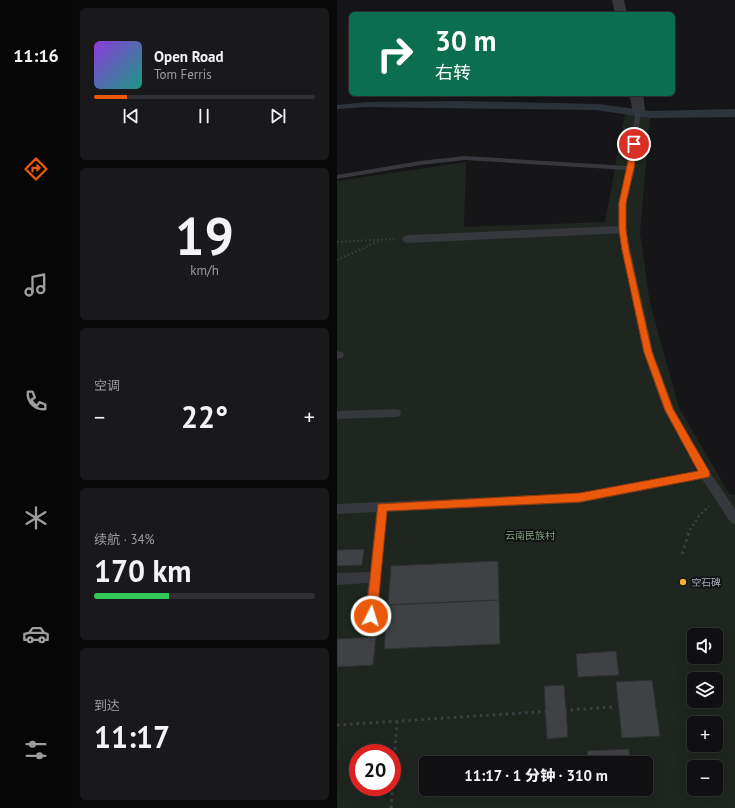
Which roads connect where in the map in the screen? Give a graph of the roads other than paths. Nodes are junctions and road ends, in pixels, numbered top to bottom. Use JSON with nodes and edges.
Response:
{"nodes":[{"id":1,"x":618,"y":0,"type":"edge"},
{"id":2,"x":621,"y":12,"type":"edge"},
{"id":3,"x":636,"y":96,"type":"edge"},
{"id":4,"x":638,"y":114,"type":"joint"},
{"id":5,"x":631,"y":168,"type":"junction"},
{"id":6,"x":337,"y":178,"type":"edge"},
{"id":7,"x":622,"y":230,"type":"junction"},
{"id":8,"x":409,"y":239,"type":"road end"},
{"id":9,"x":396,"y":413,"type":"dead end"},
{"id":10,"x":337,"y":415,"type":"edge"},
{"id":11,"x":705,"y":474,"type":"junction"},
{"id":12,"x":382,"y":507,"type":"junction"},
{"id":13,"x":337,"y":509,"type":"edge"},
{"id":14,"x":735,"y":519,"type":"edge"},
{"id":15,"x":375,"y":577,"type":"junction"},
{"id":16,"x":337,"y":579,"type":"edge"},
{"id":17,"x":371,"y":616,"type":"dead end"}],
"edges":[{"from":1,"to":2,"type":"street"},
{"from":3,"to":4,"type":"street"},
{"from":4,"to":5,"type":"lane"},
{"from":5,"to":6,"type":"lane"},
{"from":5,"to":7,"type":"lane"},
{"from":7,"to":8,"type":"street"},
{"from":7,"to":11,"type":"lane"},
{"from":9,"to":10,"type":"lane"},
{"from":11,"to":12,"type":"lane"},
{"from":11,"to":14,"type":"lane"},
{"from":12,"to":13,"type":"lane"},
{"from":12,"to":15,"type":"lane"},
{"from":15,"to":16,"type":"lane"},
{"from":15,"to":17,"type":"lane"}]}
